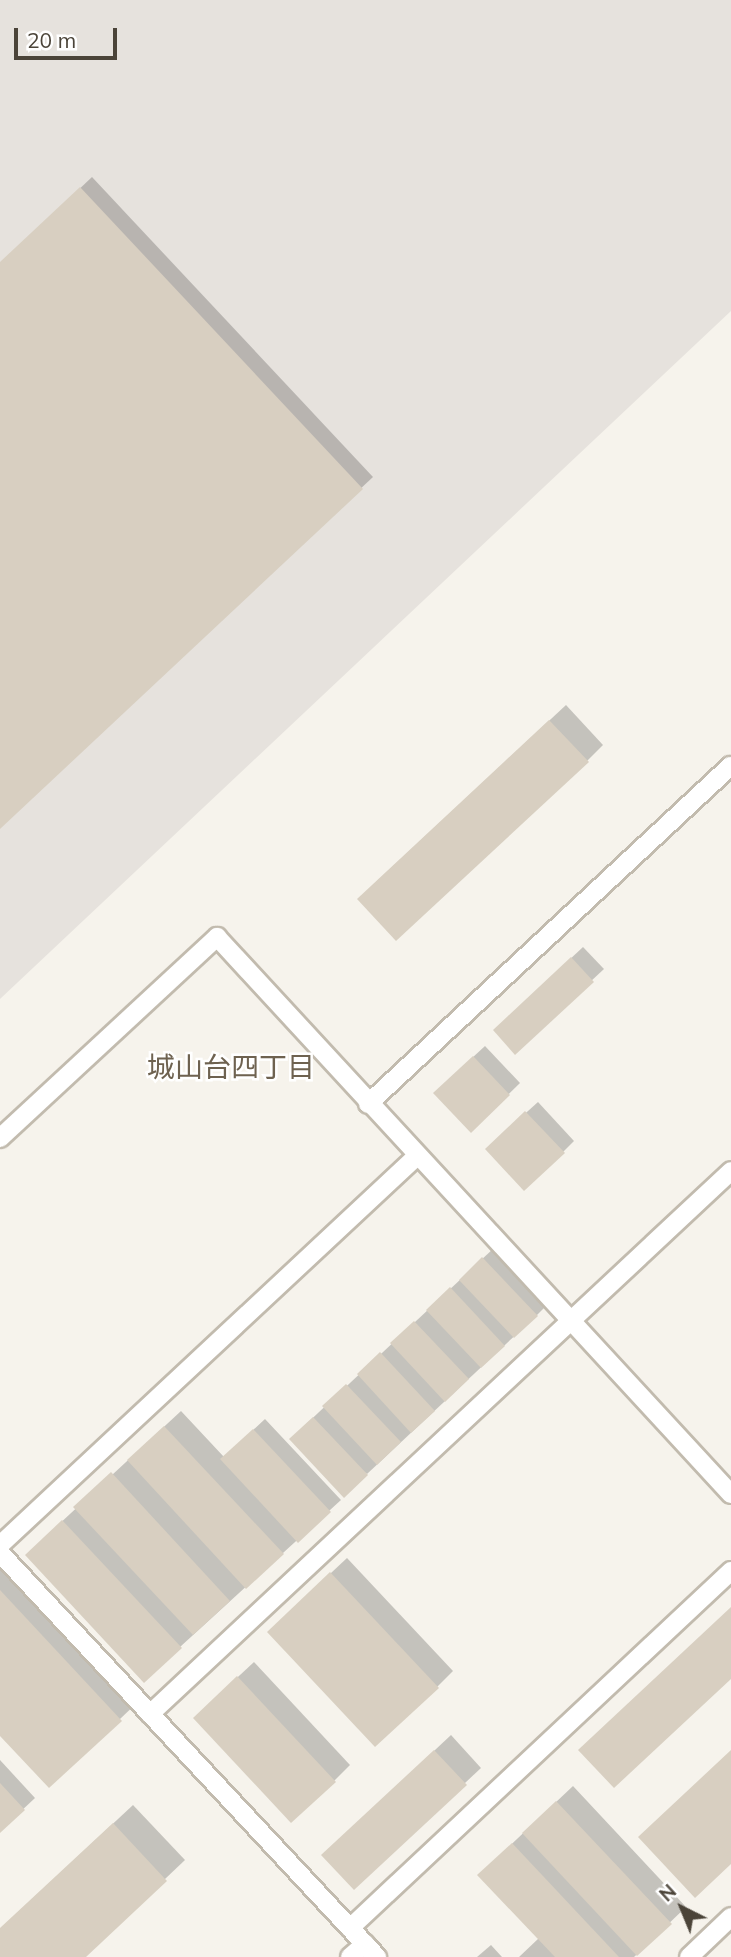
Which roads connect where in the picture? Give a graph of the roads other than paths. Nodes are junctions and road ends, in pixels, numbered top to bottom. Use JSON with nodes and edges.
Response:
{"nodes":[{"id":1,"x":731,"y":766,"type":"edge"},
{"id":2,"x":368,"y":1104,"type":"junction"},
{"id":3,"x":0,"y":1138,"type":"edge"},
{"id":4,"x":416,"y":1157,"type":"junction"},
{"id":5,"x":731,"y":1171,"type":"edge"},
{"id":6,"x":570,"y":1321,"type":"junction"},
{"id":7,"x":731,"y":1494,"type":"edge"},
{"id":8,"x":1,"y":1544,"type":"edge"},
{"id":9,"x":731,"y":1571,"type":"edge"},
{"id":10,"x":150,"y":1714,"type":"junction"},
{"id":11,"x":731,"y":1917,"type":"edge"},
{"id":12,"x":350,"y":1928,"type":"junction"},
{"id":13,"x":371,"y":1950,"type":"edge"},
{"id":14,"x":350,"y":1957,"type":"edge"},
{"id":15,"x":689,"y":1957,"type":"edge"}],
"edges":[{"from":1,"to":2,"type":"lane"},
{"from":2,"to":3,"type":"lane"},
{"from":2,"to":4,"type":"lane"},
{"from":4,"to":6,"type":"lane"},
{"from":4,"to":8,"type":"lane"},
{"from":5,"to":6,"type":"lane"},
{"from":6,"to":7,"type":"lane"},
{"from":6,"to":10,"type":"lane"},
{"from":8,"to":10,"type":"lane"},
{"from":9,"to":12,"type":"lane"},
{"from":10,"to":12,"type":"lane"},
{"from":11,"to":15,"type":"lane"},
{"from":12,"to":13,"type":"lane"},
{"from":13,"to":14,"type":"lane"}]}
